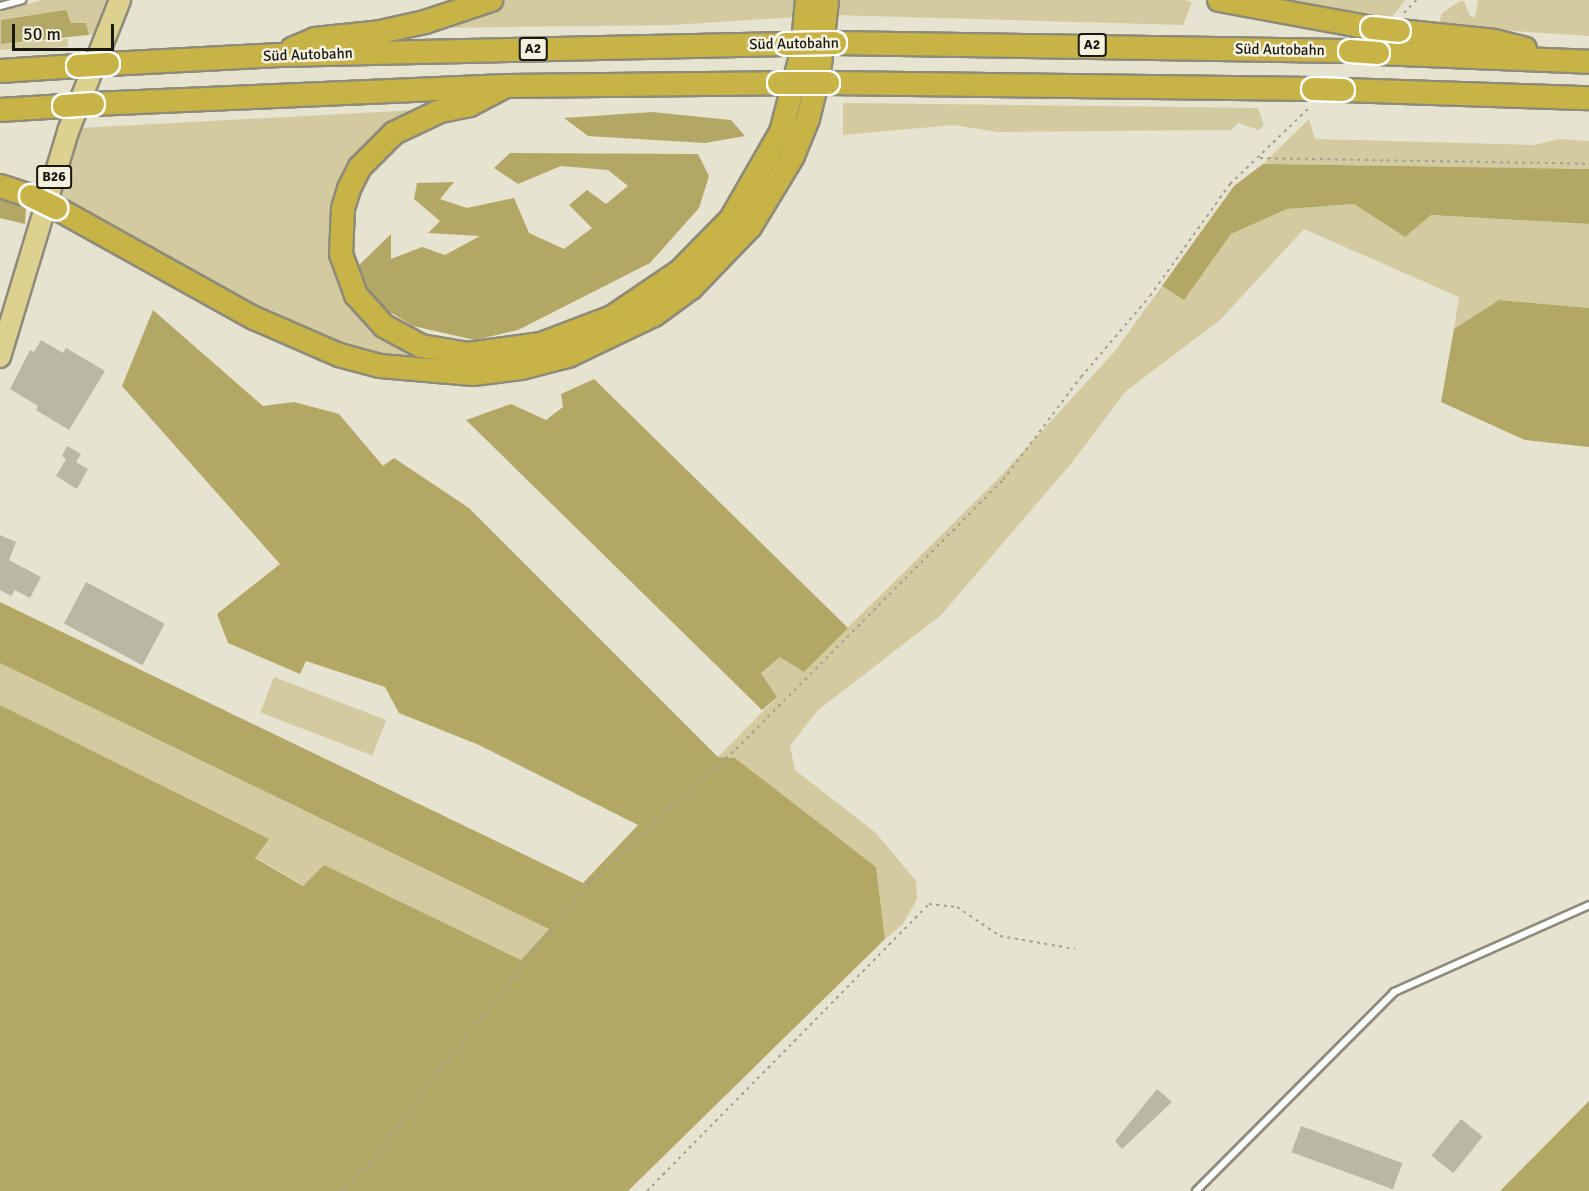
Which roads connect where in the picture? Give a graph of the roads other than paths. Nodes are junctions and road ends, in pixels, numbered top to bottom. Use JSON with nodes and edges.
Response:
{"nodes":[{"id":1,"x":22,"y":0,"type":"edge"},
{"id":2,"x":120,"y":0,"type":"edge"},
{"id":3,"x":491,"y":0,"type":"edge"},
{"id":4,"x":807,"y":0,"type":"edge"},
{"id":5,"x":827,"y":0,"type":"edge"},
{"id":6,"x":1219,"y":0,"type":"edge"},
{"id":7,"x":0,"y":6,"type":"edge"},
{"id":8,"x":280,"y":55,"type":"junction"},
{"id":9,"x":1580,"y":61,"type":"edge"},
{"id":10,"x":0,"y":71,"type":"edge"},
{"id":11,"x":506,"y":86,"type":"junction"},
{"id":12,"x":1589,"y":98,"type":"edge"},
{"id":13,"x":0,"y":110,"type":"edge"},
{"id":14,"x":0,"y":186,"type":"edge"},
{"id":15,"x":0,"y":357,"type":"edge"},
{"id":16,"x":1589,"y":905,"type":"edge"},
{"id":17,"x":1196,"y":1191,"type":"edge"}],
"edges":[{"from":1,"to":7,"type":"lane"},
{"from":2,"to":15,"type":"main road","number":"B26"},
{"from":3,"to":8,"type":"highway"},
{"from":4,"to":11,"type":"highway"},
{"from":5,"to":14,"type":"highway","bridge":true},
{"from":6,"to":9,"type":"highway","bridge":true},
{"from":8,"to":9,"type":"highway","name":"Süd Autobahn","number":"A2","bridge":true},
{"from":8,"to":10,"type":"highway","name":"Süd Autobahn","number":"A2","bridge":true},
{"from":11,"to":12,"type":"highway","bridge":true},
{"from":11,"to":13,"type":"highway","bridge":true},
{"from":16,"to":17,"type":"lane"}]}
